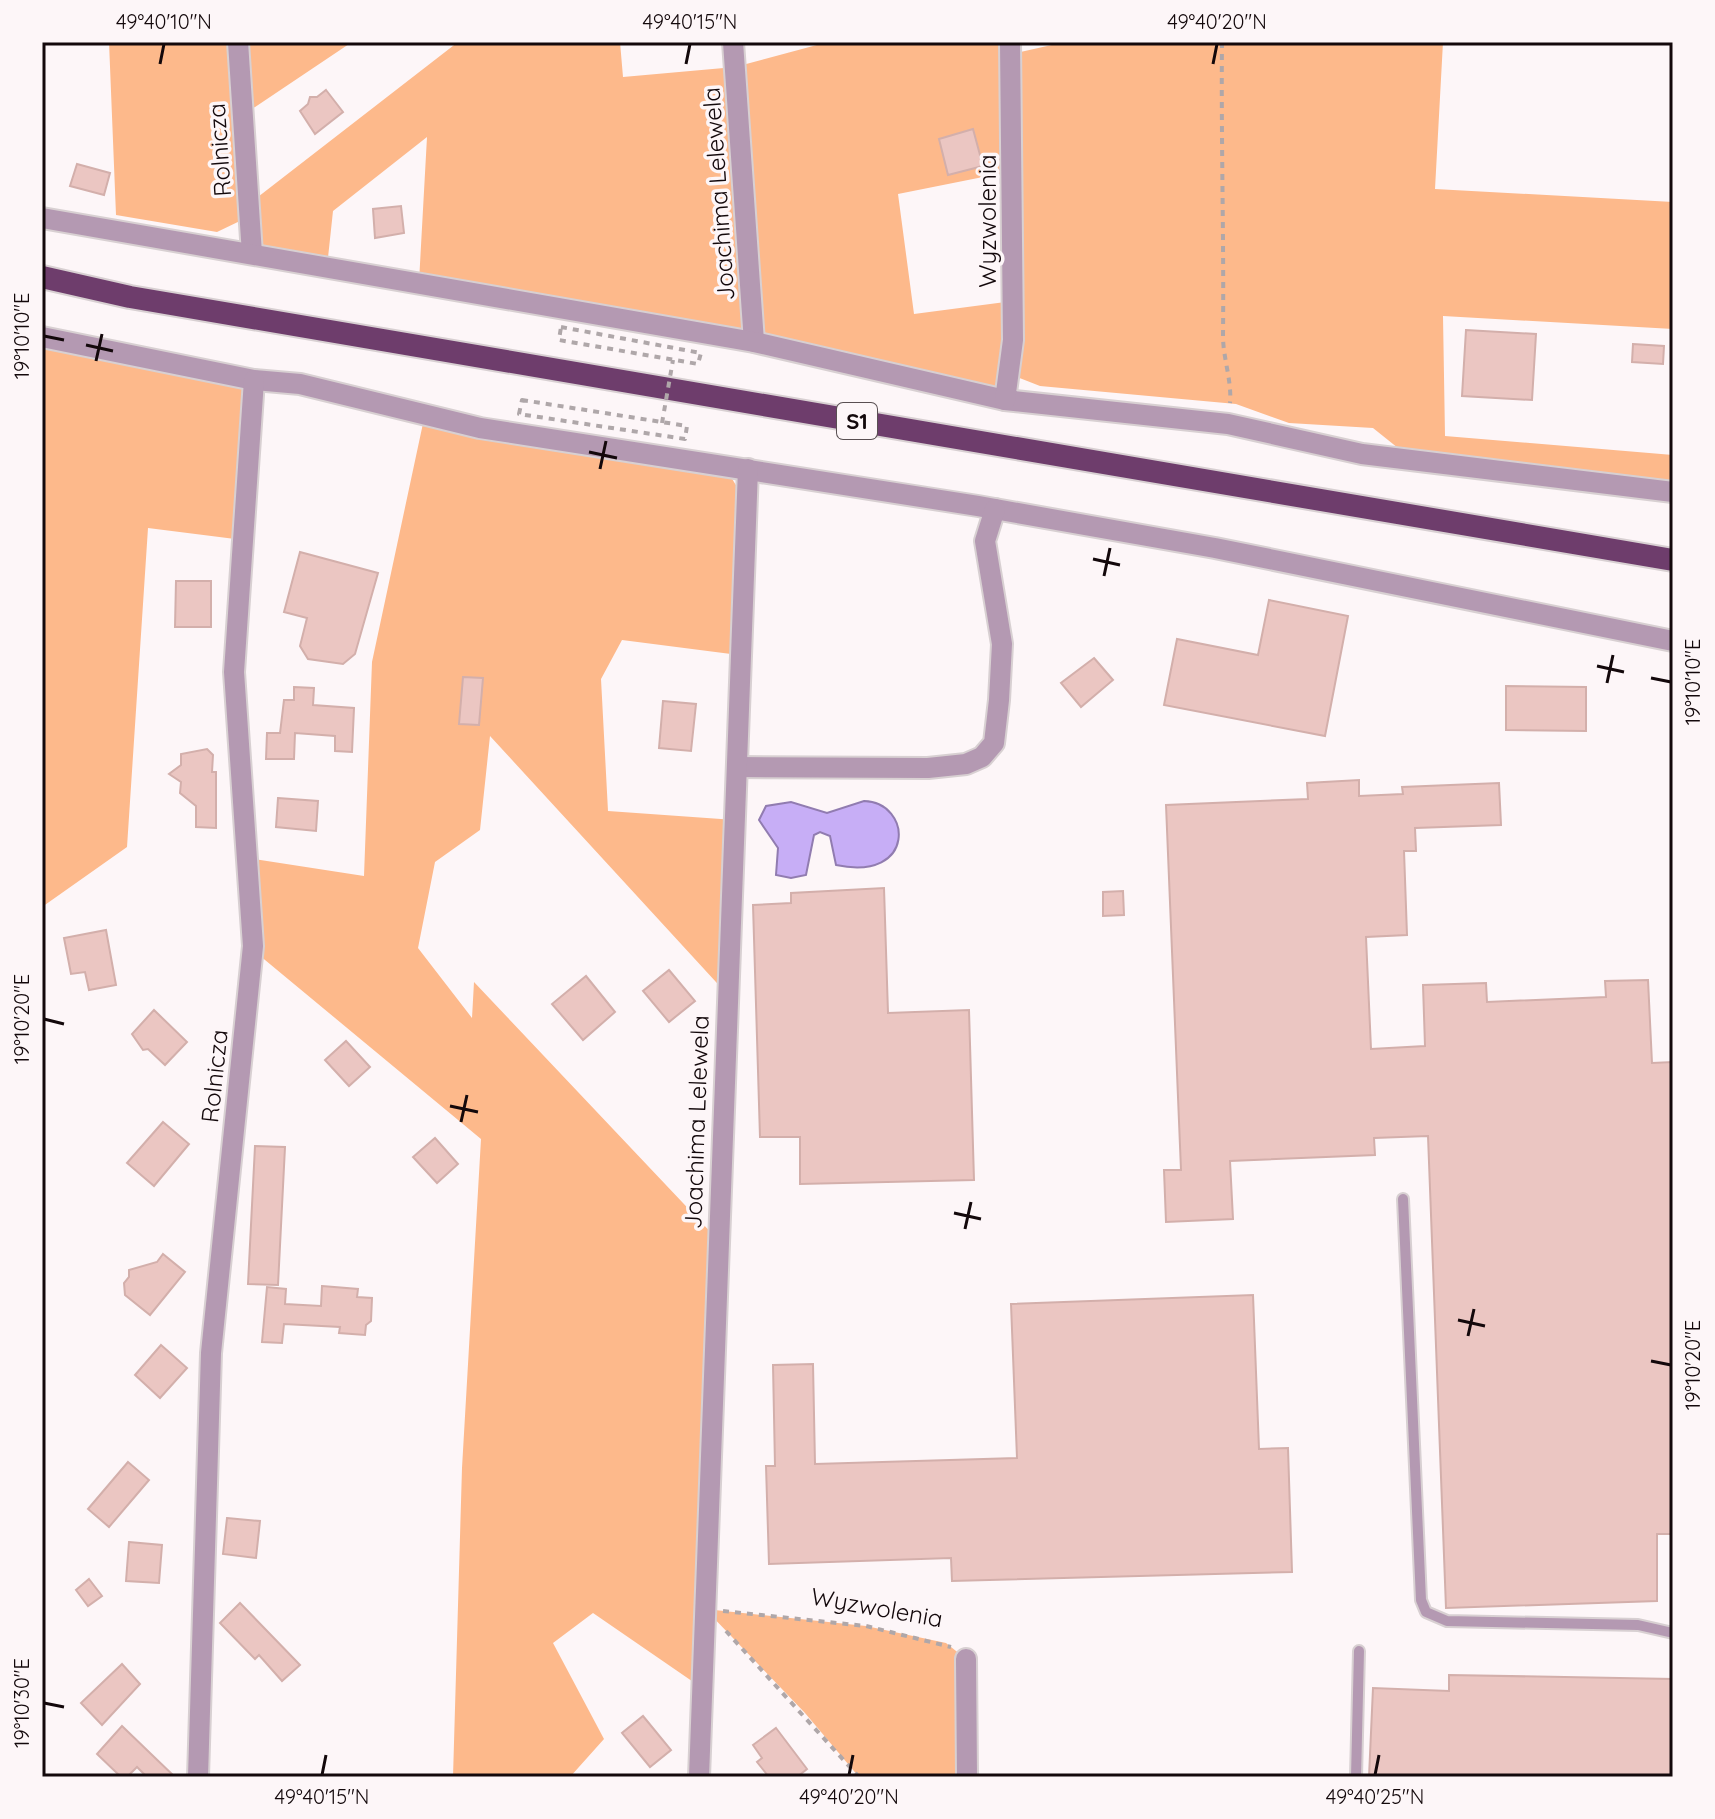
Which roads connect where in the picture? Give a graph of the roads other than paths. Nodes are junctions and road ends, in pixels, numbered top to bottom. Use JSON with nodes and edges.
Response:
{"nodes":[{"id":1,"x":238,"y":42,"type":"edge"},
{"id":2,"x":733,"y":42,"type":"edge"},
{"id":3,"x":1010,"y":42,"type":"edge"},
{"id":4,"x":42,"y":218,"type":"edge"},
{"id":5,"x":252,"y":254,"type":"junction"},
{"id":6,"x":42,"y":277,"type":"edge"},
{"id":7,"x":42,"y":337,"type":"edge"},
{"id":8,"x":754,"y":342,"type":"junction"},
{"id":9,"x":254,"y":380,"type":"junction"},
{"id":10,"x":1005,"y":400,"type":"junction"},
{"id":11,"x":748,"y":469,"type":"junction"},
{"id":12,"x":1673,"y":492,"type":"edge"},
{"id":13,"x":995,"y":509,"type":"junction"},
{"id":14,"x":1673,"y":560,"type":"edge"},
{"id":15,"x":1673,"y":641,"type":"edge"},
{"id":16,"x":737,"y":767,"type":"junction"},
{"id":17,"x":1403,"y":1199,"type":"dead end"},
{"id":18,"x":1673,"y":1633,"type":"edge"},
{"id":19,"x":1359,"y":1651,"type":"dead end"},
{"id":20,"x":966,"y":1659,"type":"road end"},
{"id":21,"x":198,"y":1777,"type":"edge"},
{"id":22,"x":699,"y":1777,"type":"edge"},
{"id":23,"x":967,"y":1777,"type":"edge"},
{"id":24,"x":1356,"y":1777,"type":"edge"}],
"edges":[{"from":1,"to":5,"type":"street","name":"Rolnicza"},
{"from":2,"to":8,"type":"street","name":"Joachima Lelewela"},
{"from":3,"to":10,"type":"street","name":"Wyzwolenia"},
{"from":4,"to":5,"type":"street"},
{"from":5,"to":8,"type":"street"},
{"from":6,"to":14,"type":"highway","number":"S1"},
{"from":7,"to":9,"type":"street"},
{"from":8,"to":10,"type":"street"},
{"from":9,"to":11,"type":"street"},
{"from":9,"to":21,"type":"street","name":"Rolnicza"},
{"from":10,"to":12,"type":"street"},
{"from":11,"to":13,"type":"street"},
{"from":11,"to":16,"type":"street","name":"Joachima Lelewela"},
{"from":13,"to":15,"type":"street"},
{"from":13,"to":16,"type":"street"},
{"from":16,"to":22,"type":"street","name":"Joachima Lelewela"},
{"from":17,"to":18,"type":"lane"},
{"from":19,"to":24,"type":"lane"},
{"from":20,"to":23,"type":"street"}]}
